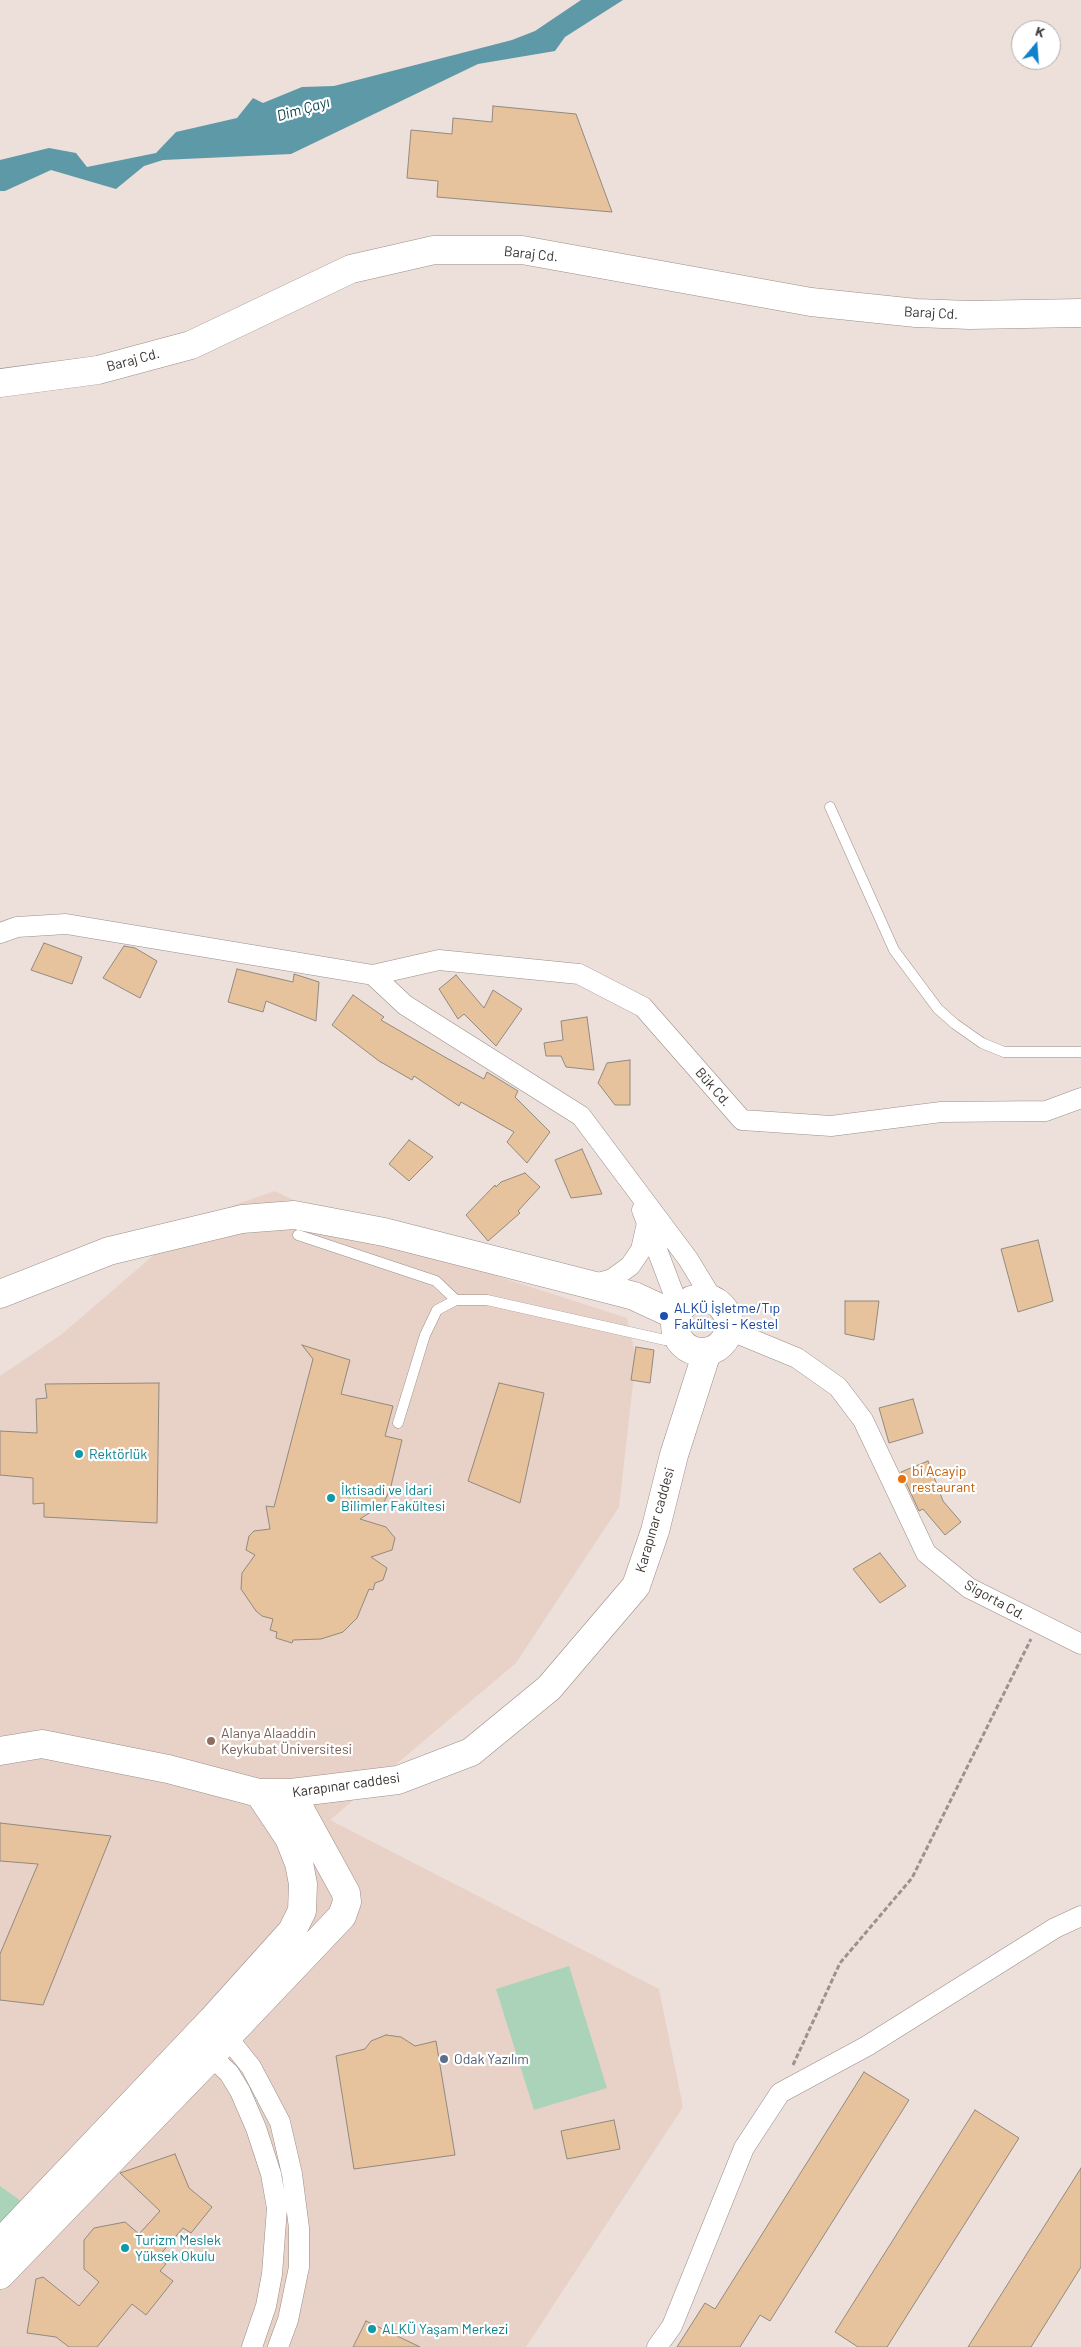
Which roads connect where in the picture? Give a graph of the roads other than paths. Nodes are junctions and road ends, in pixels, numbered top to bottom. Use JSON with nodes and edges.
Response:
{"nodes":[{"id":1,"x":1081,"y":313,"type":"edge"},
{"id":2,"x":0,"y":383,"type":"edge"},
{"id":3,"x":830,"y":807,"type":"dead end"},
{"id":4,"x":0,"y":933,"type":"edge"},
{"id":5,"x":373,"y":975,"type":"junction"},
{"id":6,"x":1081,"y":1052,"type":"edge"},
{"id":7,"x":1081,"y":1098,"type":"edge"},
{"id":8,"x":631,"y":1182,"type":"junction"},
{"id":9,"x":647,"y":1223,"type":"junction"},
{"id":10,"x":298,"y":1235,"type":"dead end"},
{"id":11,"x":591,"y":1285,"type":"junction"},
{"id":12,"x":0,"y":1294,"type":"edge"},
{"id":13,"x":456,"y":1300,"type":"junction"},
{"id":14,"x":713,"y":1300,"type":"junction"},
{"id":15,"x":729,"y":1330,"type":"junction"},
{"id":16,"x":683,"y":1331,"type":"junction"},
{"id":17,"x":398,"y":1424,"type":"dead end"},
{"id":18,"x":1081,"y":1644,"type":"edge"},
{"id":19,"x":0,"y":1751,"type":"edge"},
{"id":20,"x":259,"y":1793,"type":"junction"},
{"id":21,"x":291,"y":1793,"type":"junction"},
{"id":22,"x":1081,"y":1916,"type":"edge"},
{"id":23,"x":211,"y":2038,"type":"junction"},
{"id":24,"x":0,"y":2243,"type":"edge"},
{"id":25,"x":0,"y":2275,"type":"edge"},
{"id":26,"x":252,"y":2347,"type":"edge"},
{"id":27,"x":278,"y":2347,"type":"edge"},
{"id":28,"x":657,"y":2347,"type":"edge"}],
"edges":[{"from":1,"to":2,"type":"street","name":"Baraj Cd."},
{"from":3,"to":6,"type":"lane"},
{"from":4,"to":5,"type":"street"},
{"from":5,"to":7,"type":"street","name":"Bük Cd."},
{"from":5,"to":8,"type":"street"},
{"from":8,"to":9,"type":"street"},
{"from":8,"to":14,"type":"street"},
{"from":9,"to":11,"type":"street"},
{"from":9,"to":16,"type":"street"},
{"from":10,"to":13,"type":"lane"},
{"from":11,"to":12,"type":"street"},
{"from":11,"to":16,"type":"street"},
{"from":13,"to":16,"type":"lane"},
{"from":13,"to":17,"type":"lane"},
{"from":14,"to":15,"type":"street"},
{"from":14,"to":16,"type":"street"},
{"from":15,"to":16,"type":"street"},
{"from":15,"to":18,"type":"street","name":"Sigorta Cd."},
{"from":16,"to":21,"type":"street","name":"Karapınar caddesi"},
{"from":19,"to":20,"type":"street","name":"Karapınar caddesi"},
{"from":20,"to":21,"type":"street","name":"Karapınar caddesi"},
{"from":20,"to":23,"type":"street"},
{"from":21,"to":23,"type":"street"},
{"from":22,"to":28,"type":"street"},
{"from":23,"to":24,"type":"street"},
{"from":23,"to":25,"type":"street"},
{"from":23,"to":26,"type":"street"},
{"from":23,"to":27,"type":"street"}]}
